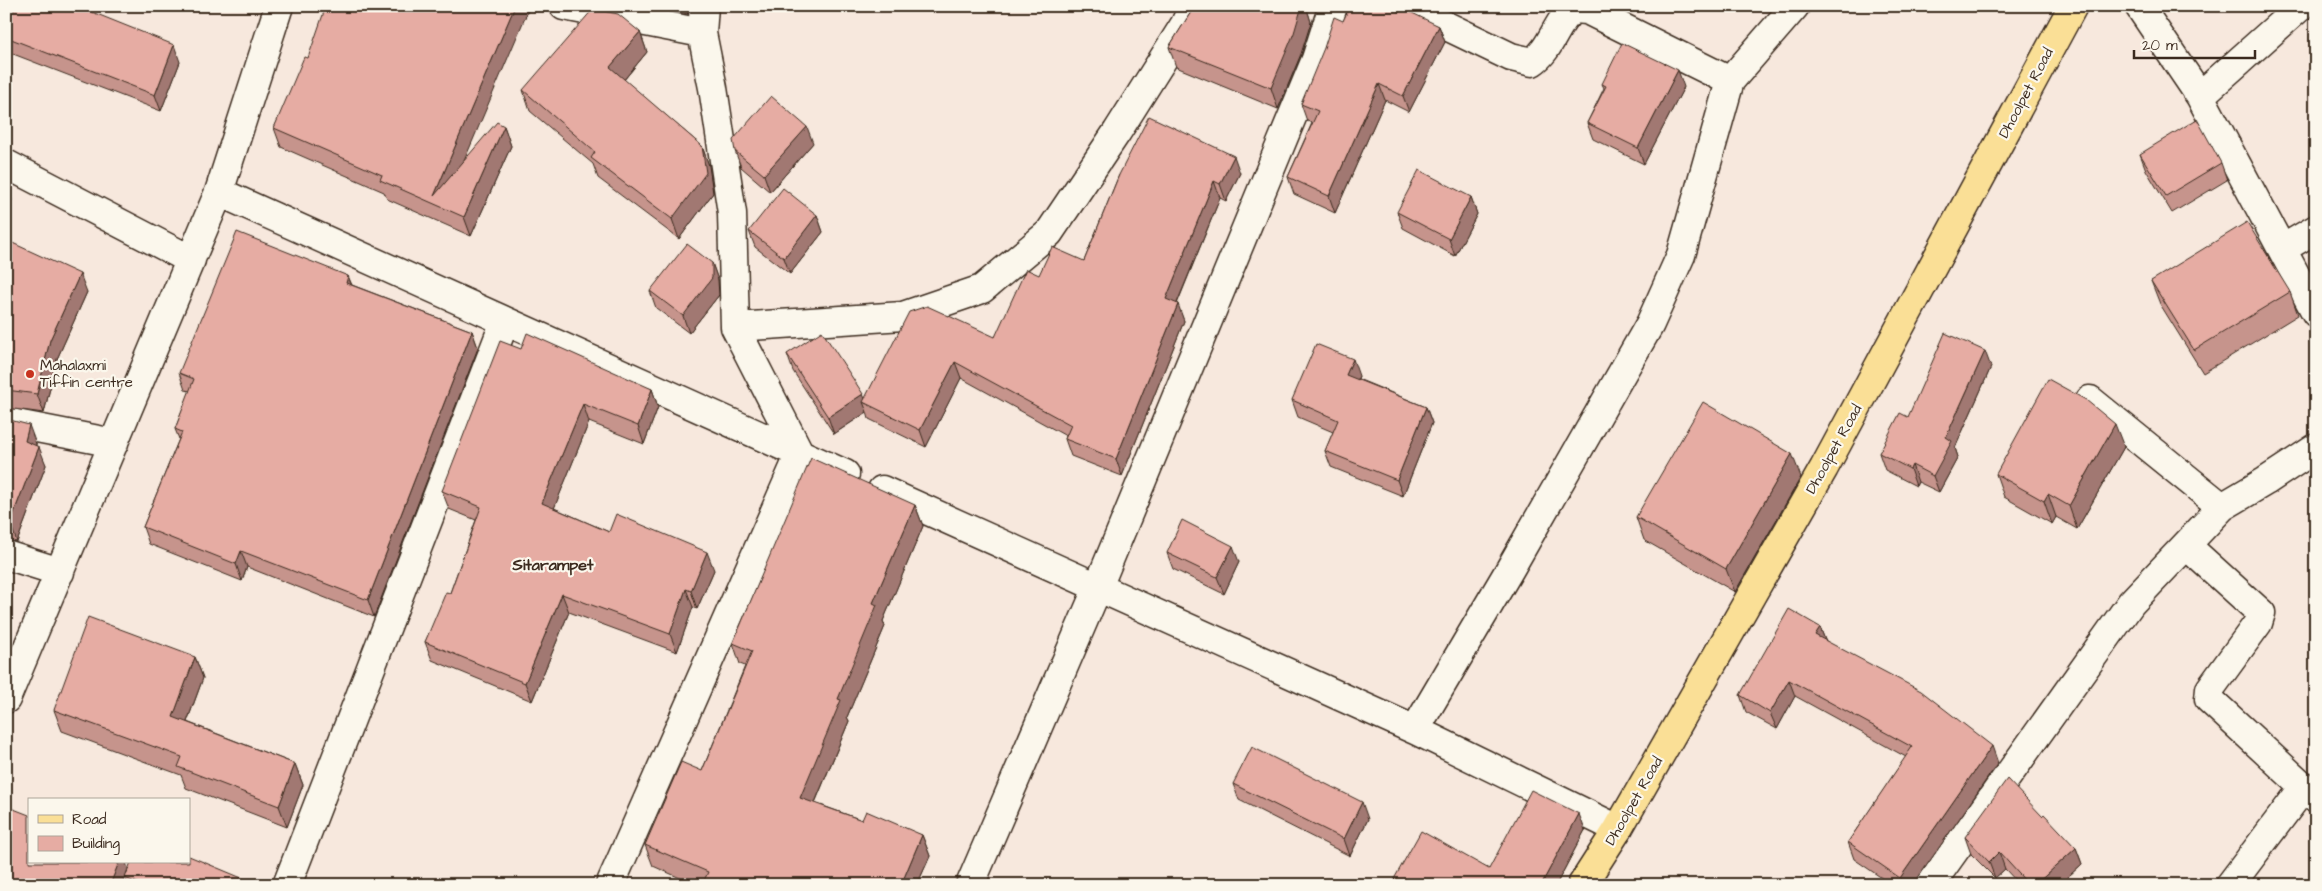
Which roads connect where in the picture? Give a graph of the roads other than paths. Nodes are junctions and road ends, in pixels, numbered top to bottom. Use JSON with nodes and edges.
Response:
{"nodes":[{"id":1,"x":18,"y":6,"type":"edge"},
{"id":2,"x":279,"y":6,"type":"edge"},
{"id":3,"x":564,"y":6,"type":"edge"},
{"id":4,"x":704,"y":6,"type":"edge"},
{"id":5,"x":1193,"y":6,"type":"edge"},
{"id":6,"x":1333,"y":6,"type":"edge"},
{"id":7,"x":1405,"y":6,"type":"edge"},
{"id":8,"x":1795,"y":6,"type":"edge"},
{"id":9,"x":2073,"y":6,"type":"edge"},
{"id":10,"x":2139,"y":6,"type":"edge"},
{"id":11,"x":2301,"y":6,"type":"edge"},
{"id":12,"x":6,"y":18,"type":"edge"},
{"id":13,"x":702,"y":33,"type":"junction"},
{"id":14,"x":1730,"y":81,"type":"junction"},
{"id":15,"x":2200,"y":96,"type":"junction"},
{"id":16,"x":6,"y":164,"type":"edge"},
{"id":17,"x":219,"y":192,"type":"junction"},
{"id":18,"x":2316,"y":230,"type":"edge"},
{"id":19,"x":2282,"y":249,"type":"junction"},
{"id":20,"x":191,"y":260,"type":"junction"},
{"id":21,"x":2316,"y":313,"type":"edge"},
{"id":22,"x":505,"y":321,"type":"junction"},
{"id":23,"x":735,"y":327,"type":"junction"},
{"id":24,"x":2090,"y":400,"type":"dead end"},
{"id":25,"x":6,"y":422,"type":"edge"},
{"id":26,"x":114,"y":443,"type":"junction"},
{"id":27,"x":2316,"y":448,"type":"edge"},
{"id":28,"x":800,"y":454,"type":"junction"},
{"id":29,"x":2222,"y":507,"type":"junction"},
{"id":30,"x":2186,"y":545,"type":"junction"},
{"id":31,"x":6,"y":555,"type":"edge"},
{"id":32,"x":60,"y":572,"type":"junction"},
{"id":33,"x":1098,"y":587,"type":"junction"},
{"id":34,"x":6,"y":699,"type":"edge"},
{"id":35,"x":1415,"y":730,"type":"junction"},
{"id":36,"x":2310,"y":792,"type":"edge"},
{"id":37,"x":1618,"y":829,"type":"junction"},
{"id":38,"x":1935,"y":883,"type":"edge"},
{"id":39,"x":286,"y":885,"type":"edge"},
{"id":40,"x":610,"y":885,"type":"edge"},
{"id":41,"x":970,"y":885,"type":"edge"},
{"id":42,"x":1582,"y":885,"type":"edge"},
{"id":43,"x":2230,"y":885,"type":"edge"}],
"edges":[{"from":1,"to":12,"type":"street"},
{"from":2,"to":17,"type":"street"},
{"from":3,"to":13,"type":"street"},
{"from":4,"to":13,"type":"street"},
{"from":5,"to":23,"type":"street"},
{"from":6,"to":33,"type":"street"},
{"from":7,"to":14,"type":"street"},
{"from":8,"to":14,"type":"street"},
{"from":9,"to":37,"type":"main road","name":"Dhoolpet Road"},
{"from":10,"to":15,"type":"street"},
{"from":11,"to":15,"type":"street"},
{"from":13,"to":23,"type":"street"},
{"from":14,"to":35,"type":"street"},
{"from":15,"to":19,"type":"street"},
{"from":16,"to":20,"type":"street"},
{"from":17,"to":20,"type":"street"},
{"from":17,"to":22,"type":"street"},
{"from":18,"to":19,"type":"street"},
{"from":19,"to":21,"type":"street"},
{"from":20,"to":26,"type":"street"},
{"from":22,"to":28,"type":"street"},
{"from":22,"to":39,"type":"street"},
{"from":23,"to":28,"type":"street"},
{"from":24,"to":29,"type":"street"},
{"from":25,"to":26,"type":"street"},
{"from":26,"to":32,"type":"street"},
{"from":27,"to":29,"type":"street"},
{"from":28,"to":33,"type":"street"},
{"from":28,"to":40,"type":"street"},
{"from":29,"to":30,"type":"street"},
{"from":30,"to":36,"type":"street"},
{"from":30,"to":38,"type":"street"},
{"from":31,"to":32,"type":"street"},
{"from":32,"to":34,"type":"street"},
{"from":33,"to":35,"type":"street"},
{"from":33,"to":41,"type":"street"},
{"from":35,"to":37,"type":"street"},
{"from":36,"to":43,"type":"street"},
{"from":37,"to":42,"type":"main road","name":"Dhoolpet Road"}]}
